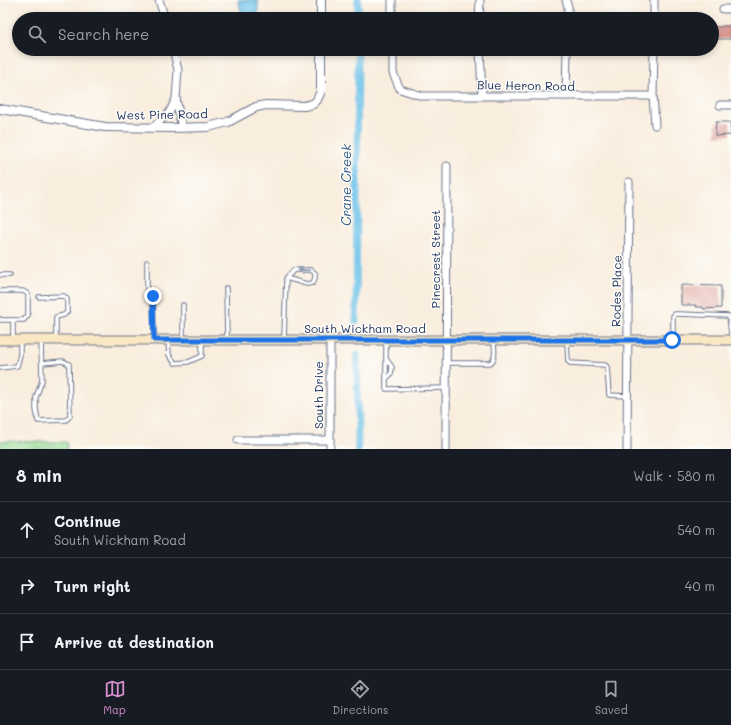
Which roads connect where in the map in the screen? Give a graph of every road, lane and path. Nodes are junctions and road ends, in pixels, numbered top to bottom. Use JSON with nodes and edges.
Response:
{"nodes":[{"id":1,"x":159,"y":0,"type":"edge"},
{"id":2,"x":321,"y":0,"type":"edge"},
{"id":3,"x":392,"y":0,"type":"edge"},
{"id":4,"x":480,"y":0,"type":"edge"},
{"id":5,"x":566,"y":0,"type":"edge"},
{"id":6,"x":654,"y":0,"type":"edge"},
{"id":7,"x":723,"y":9,"type":"dead end"},
{"id":8,"x":731,"y":10,"type":"edge"},
{"id":9,"x":163,"y":12,"type":"edge"},
{"id":10,"x":321,"y":12,"type":"edge"},
{"id":11,"x":392,"y":12,"type":"edge"},
{"id":12,"x":479,"y":12,"type":"edge"},
{"id":13,"x":568,"y":12,"type":"edge"},
{"id":14,"x":654,"y":12,"type":"edge"},
{"id":15,"x":174,"y":56,"type":"edge"},
{"id":16,"x":321,"y":56,"type":"edge"},
{"id":17,"x":392,"y":56,"type":"edge"},
{"id":18,"x":480,"y":56,"type":"edge"},
{"id":19,"x":567,"y":56,"type":"edge"},
{"id":20,"x":654,"y":56,"type":"edge"},
{"id":21,"x":482,"y":95,"type":"junction"},
{"id":22,"x":566,"y":96,"type":"junction"},
{"id":23,"x":653,"y":96,"type":"junction"},
{"id":24,"x":176,"y":98,"type":"junction"},
{"id":25,"x":720,"y":105,"type":"dead end"},
{"id":26,"x":731,"y":105,"type":"edge"},
{"id":27,"x":1,"y":108,"type":"edge"},
{"id":28,"x":655,"y":125,"type":"dead end"},
{"id":29,"x":152,"y":128,"type":"junction"},
{"id":30,"x":182,"y":128,"type":"junction"},
{"id":31,"x":447,"y":166,"type":"dead end"},
{"id":32,"x":629,"y":182,"type":"dead end"},
{"id":33,"x":147,"y":262,"type":"dead end"},
{"id":34,"x":0,"y":275,"type":"edge"},
{"id":35,"x":10,"y":275,"type":"dead end"},
{"id":36,"x":286,"y":278,"type":"junction"},
{"id":37,"x":226,"y":288,"type":"dead end"},
{"id":38,"x":0,"y":291,"type":"edge"},
{"id":39,"x":39,"y":297,"type":"dead end"},
{"id":40,"x":183,"y":305,"type":"dead end"},
{"id":41,"x":0,"y":319,"type":"edge"},
{"id":42,"x":13,"y":320,"type":"junction"},
{"id":43,"x":731,"y":336,"type":"edge"},
{"id":44,"x":0,"y":340,"type":"edge"},
{"id":45,"x":16,"y":340,"type":"junction"},
{"id":46,"x":41,"y":340,"type":"junction"},
{"id":47,"x":56,"y":340,"type":"junction"},
{"id":48,"x":154,"y":340,"type":"junction"},
{"id":49,"x":168,"y":340,"type":"junction"},
{"id":50,"x":183,"y":340,"type":"junction"},
{"id":51,"x":202,"y":340,"type":"junction"},
{"id":52,"x":227,"y":340,"type":"junction"},
{"id":53,"x":284,"y":340,"type":"junction"},
{"id":54,"x":330,"y":340,"type":"junction"},
{"id":55,"x":386,"y":340,"type":"junction"},
{"id":56,"x":446,"y":340,"type":"junction"},
{"id":57,"x":494,"y":340,"type":"junction"},
{"id":58,"x":567,"y":340,"type":"junction"},
{"id":59,"x":627,"y":340,"type":"junction"},
{"id":60,"x":672,"y":340,"type":"junction"},
{"id":61,"x":731,"y":340,"type":"edge"},
{"id":62,"x":42,"y":362,"type":"junction"},
{"id":63,"x":446,"y":363,"type":"junction"},
{"id":64,"x":0,"y":368,"type":"edge"},
{"id":65,"x":446,"y":388,"type":"junction"},
{"id":66,"x":627,"y":396,"type":"junction"},
{"id":67,"x":238,"y":440,"type":"dead end"},
{"id":68,"x":330,"y":440,"type":"junction"},
{"id":69,"x":330,"y":449,"type":"edge"},
{"id":70,"x":446,"y":449,"type":"edge"},
{"id":71,"x":626,"y":449,"type":"edge"}],
"edges":[{"from":1,"to":9,"type":"street"},
{"from":2,"to":10,"type":"street"},
{"from":3,"to":11,"type":"street"},
{"from":4,"to":12,"type":"street"},
{"from":5,"to":13,"type":"street"},
{"from":6,"to":14,"type":"street"},
{"from":7,"to":8,"type":"street"},
{"from":15,"to":24,"type":"street"},
{"from":16,"to":30,"type":"street","name":"West Pine Road"},
{"from":17,"to":21,"type":"street","name":"Blue Heron Road"},
{"from":18,"to":21,"type":"street"},
{"from":19,"to":22,"type":"street"},
{"from":20,"to":23,"type":"street"},
{"from":21,"to":22,"type":"street","name":"Blue Heron Road"},
{"from":22,"to":23,"type":"street","name":"Blue Heron Road"},
{"from":23,"to":28,"type":"street"},
{"from":24,"to":29,"type":"street"},
{"from":24,"to":30,"type":"street"},
{"from":25,"to":26,"type":"street"},
{"from":27,"to":29,"type":"street","name":"West Pine Road"},
{"from":29,"to":30,"type":"street","name":"West Pine Road"},
{"from":31,"to":56,"type":"street","name":"Pinecrest Street"},
{"from":32,"to":59,"type":"street","name":"Rodes Place"},
{"from":33,"to":48,"type":"lane"},
{"from":34,"to":35,"type":"lane"},
{"from":36,"to":36,"type":"lane","one_way":true},
{"from":36,"to":53,"type":"lane"},
{"from":37,"to":52,"type":"lane"},
{"from":38,"to":42,"type":"lane"},
{"from":39,"to":47,"type":"lane"},
{"from":40,"to":50,"type":"lane"},
{"from":41,"to":42,"type":"lane"},
{"from":42,"to":45,"type":"lane"},
{"from":43,"to":60,"type":"lane"},
{"from":44,"to":45,"type":"main road","name":"South Wickham Road"},
{"from":45,"to":46,"type":"main road","name":"South Wickham Road"},
{"from":45,"to":64,"type":"lane"},
{"from":46,"to":47,"type":"main road","name":"South Wickham Road"},
{"from":46,"to":62,"type":"lane"},
{"from":47,"to":48,"type":"main road","name":"South Wickham Road"},
{"from":48,"to":49,"type":"main road","name":"South Wickham Road"},
{"from":49,"to":50,"type":"main road","name":"South Wickham Road"},
{"from":49,"to":51,"type":"lane"},
{"from":50,"to":51,"type":"main road","name":"South Wickham Road"},
{"from":51,"to":52,"type":"main road","name":"South Wickham Road"},
{"from":52,"to":53,"type":"main road","name":"South Wickham Road"},
{"from":53,"to":54,"type":"main road","name":"South Wickham Road"},
{"from":54,"to":55,"type":"main road","name":"South Wickham Road"},
{"from":54,"to":68,"type":"street","name":"South Drive"},
{"from":55,"to":56,"type":"main road","name":"South Wickham Road"},
{"from":55,"to":65,"type":"lane"},
{"from":56,"to":57,"type":"main road","name":"South Wickham Road"},
{"from":56,"to":63,"type":"street","name":"Pinecrest Street"},
{"from":57,"to":58,"type":"main road","name":"South Wickham Road"},
{"from":57,"to":63,"type":"lane"},
{"from":58,"to":59,"type":"main road","name":"South Wickham Road"},
{"from":58,"to":66,"type":"lane"},
{"from":59,"to":60,"type":"main road","name":"South Wickham Road"},
{"from":59,"to":66,"type":"street","name":"Rodes Place"},
{"from":60,"to":61,"type":"main road","name":"South Wickham Road"},
{"from":62,"to":62,"type":"lane"},
{"from":63,"to":65,"type":"street","name":"Pinecrest Street"},
{"from":65,"to":70,"type":"street","name":"Pinecrest Street"},
{"from":66,"to":71,"type":"street","name":"Rodes Place"},
{"from":67,"to":68,"type":"street"},
{"from":68,"to":69,"type":"street","name":"South Drive"}]}
